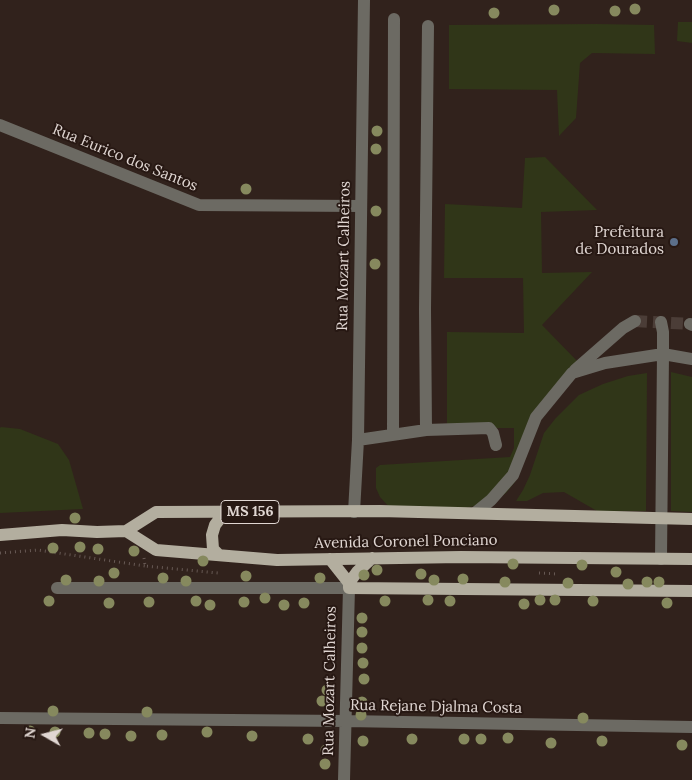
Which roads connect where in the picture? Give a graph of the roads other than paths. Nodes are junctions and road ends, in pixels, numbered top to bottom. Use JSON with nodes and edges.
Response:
{"nodes":[{"id":1,"x":364,"y":0,"type":"edge"},
{"id":2,"x":394,"y":20,"type":"dead end"},
{"id":3,"x":428,"y":26,"type":"dead end"},
{"id":4,"x":0,"y":125,"type":"edge"},
{"id":5,"x":361,"y":206,"type":"junction"},
{"id":6,"x":634,"y":321,"type":"tunnel mouth"},
{"id":7,"x":661,"y":322,"type":"dead end"},
{"id":8,"x":663,"y":354,"type":"junction"},
{"id":9,"x":692,"y":360,"type":"edge"},
{"id":10,"x":572,"y":373,"type":"junction"},
{"id":11,"x":426,"y":430,"type":"junction"},
{"id":12,"x":393,"y":434,"type":"junction"},
{"id":13,"x":358,"y":440,"type":"junction"},
{"id":14,"x":496,"y":445,"type":"dead end"},
{"id":15,"x":225,"y":512,"type":"junction"},
{"id":16,"x":354,"y":512,"type":"junction"},
{"id":17,"x":475,"y":513,"type":"junction"},
{"id":18,"x":661,"y":518,"type":"junction"},
{"id":19,"x":692,"y":519,"type":"edge"},
{"id":20,"x":126,"y":531,"type":"junction"},
{"id":21,"x":0,"y":535,"type":"edge"},
{"id":22,"x":219,"y":555,"type":"junction"},
{"id":23,"x":372,"y":558,"type":"junction"},
{"id":24,"x":330,"y":559,"type":"junction"},
{"id":25,"x":661,"y":559,"type":"junction"},
{"id":26,"x":692,"y":559,"type":"edge"},
{"id":27,"x":349,"y":586,"type":"junction"},
{"id":28,"x":57,"y":588,"type":"dead end"},
{"id":29,"x":692,"y":591,"type":"edge"},
{"id":30,"x":0,"y":718,"type":"edge"},
{"id":31,"x":346,"y":721,"type":"junction"},
{"id":32,"x":692,"y":727,"type":"edge"},
{"id":33,"x":344,"y":780,"type":"edge"}],
"edges":[{"from":1,"to":5,"type":"street","name":"Rua Mozart Calheiros"},
{"from":2,"to":12,"type":"street"},
{"from":3,"to":11,"type":"street"},
{"from":4,"to":5,"type":"street","name":"Rua Eurico dos Santos"},
{"from":5,"to":13,"type":"street","name":"Rua Mozart Calheiros"},
{"from":6,"to":10,"type":"street"},
{"from":7,"to":8,"type":"street"},
{"from":8,"to":9,"type":"street"},
{"from":8,"to":10,"type":"street"},
{"from":8,"to":18,"type":"street"},
{"from":10,"to":17,"type":"street"},
{"from":11,"to":12,"type":"street"},
{"from":11,"to":14,"type":"street"},
{"from":12,"to":13,"type":"street"},
{"from":13,"to":16,"type":"street","name":"Rua Mozart Calheiros"},
{"from":15,"to":16,"type":"main road","name":"Avenida Coronel Ponciano","number":"MS 156"},
{"from":15,"to":20,"type":"main road","name":"Avenida Coronel Ponciano","number":"MS 156"},
{"from":15,"to":22,"type":"main road"},
{"from":16,"to":17,"type":"main road","name":"Avenida Coronel Ponciano","number":"MS 156"},
{"from":17,"to":18,"type":"main road","name":"Avenida Coronel Ponciano"},
{"from":18,"to":19,"type":"main road","name":"Avenida Coronel Ponciano"},
{"from":18,"to":25,"type":"street"},
{"from":20,"to":21,"type":"main road"},
{"from":20,"to":22,"type":"main road","name":"Avenida Coronel Ponciano"},
{"from":22,"to":24,"type":"main road","name":"Avenida Coronel Ponciano"},
{"from":23,"to":24,"type":"main road","name":"Avenida Coronel Ponciano"},
{"from":23,"to":25,"type":"main road","name":"Avenida Coronel Ponciano"},
{"from":23,"to":27,"type":"main road"},
{"from":24,"to":27,"type":"main road"},
{"from":25,"to":26,"type":"main road","name":"Avenida Coronel Ponciano"},
{"from":27,"to":28,"type":"street"},
{"from":27,"to":29,"type":"main road"},
{"from":27,"to":31,"type":"street","name":"Rua Mozart Calheiros"},
{"from":30,"to":31,"type":"street","name":"Rua Rejane Djalma Costa"},
{"from":31,"to":32,"type":"street","name":"Rua Rejane Djalma Costa"},
{"from":31,"to":33,"type":"street","name":"Rua Mozart Calheiros"}]}
